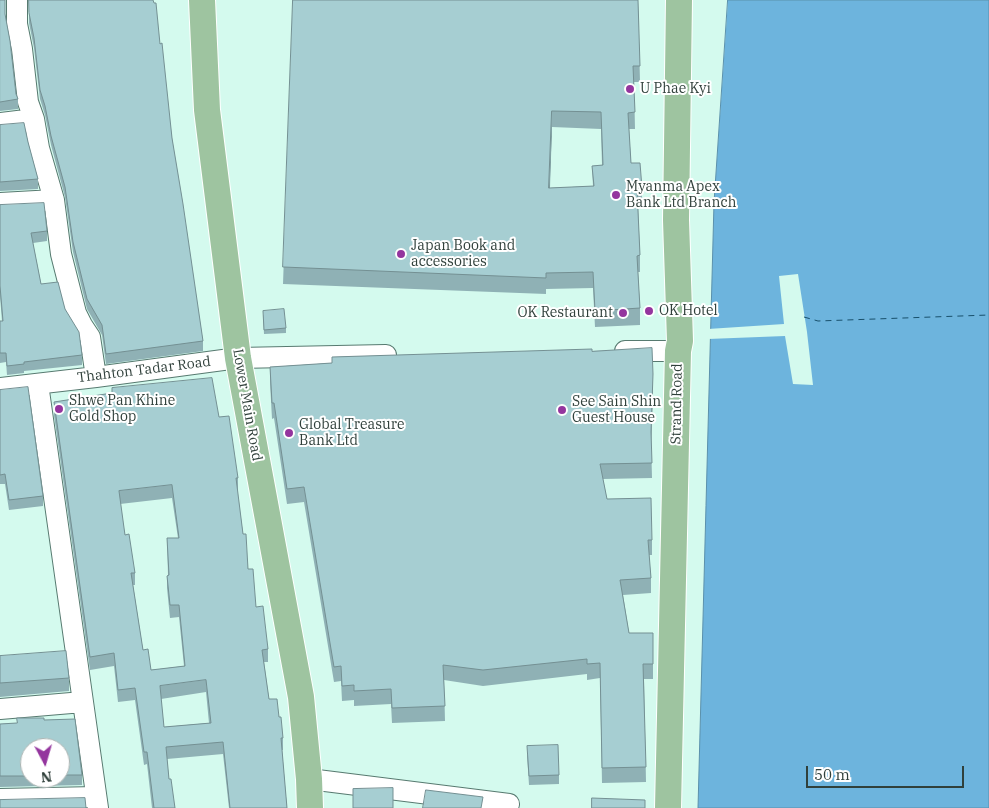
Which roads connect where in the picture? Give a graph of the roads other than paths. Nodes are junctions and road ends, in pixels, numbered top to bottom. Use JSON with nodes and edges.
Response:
{"nodes":[{"id":1,"x":16,"y":0,"type":"edge"},
{"id":2,"x":202,"y":0,"type":"edge"},
{"id":3,"x":679,"y":0,"type":"edge"},
{"id":4,"x":9,"y":25,"type":"edge"},
{"id":5,"x":34,"y":120,"type":"junction"},
{"id":6,"x":0,"y":123,"type":"edge"},
{"id":7,"x":54,"y":200,"type":"junction"},
{"id":8,"x":0,"y":203,"type":"edge"},
{"id":9,"x":678,"y":351,"type":"junction"},
{"id":10,"x":604,"y":352,"type":"edge"},
{"id":11,"x":406,"y":355,"type":"edge"},
{"id":12,"x":238,"y":358,"type":"junction"},
{"id":13,"x":96,"y":377,"type":"junction"},
{"id":14,"x":38,"y":384,"type":"junction"},
{"id":15,"x":0,"y":388,"type":"edge"},
{"id":16,"x":84,"y":702,"type":"junction"},
{"id":17,"x":0,"y":709,"type":"edge"},
{"id":18,"x":309,"y":779,"type":"junction"},
{"id":19,"x":0,"y":799,"type":"edge"},
{"id":20,"x":97,"y":803,"type":"edge"},
{"id":21,"x":509,"y":804,"type":"dead end"},
{"id":22,"x":310,"y":808,"type":"edge"},
{"id":23,"x":668,"y":808,"type":"edge"}],
"edges":[{"from":1,"to":4,"type":"street"},
{"from":2,"to":12,"type":"main road","name":"Lower Main Road"},
{"from":3,"to":9,"type":"main road","name":"Strand Road"},
{"from":4,"to":5,"type":"street"},
{"from":5,"to":6,"type":"street"},
{"from":5,"to":7,"type":"street"},
{"from":7,"to":8,"type":"street"},
{"from":7,"to":13,"type":"street"},
{"from":9,"to":10,"type":"street"},
{"from":9,"to":23,"type":"main road","name":"Strand Road"},
{"from":11,"to":12,"type":"street","name":"Thahton Tadar Road"},
{"from":12,"to":13,"type":"street","name":"Thahton Tadar Road"},
{"from":12,"to":18,"type":"main road","name":"Lower Main Road"},
{"from":13,"to":14,"type":"street","name":"Thahton Tadar Road"},
{"from":14,"to":15,"type":"street","name":"Thahton Tadar Road"},
{"from":14,"to":16,"type":"street"},
{"from":16,"to":17,"type":"street"},
{"from":16,"to":20,"type":"street"},
{"from":18,"to":21,"type":"street"},
{"from":18,"to":22,"type":"main road","name":"Lower Main Road"},
{"from":19,"to":20,"type":"street"}]}
